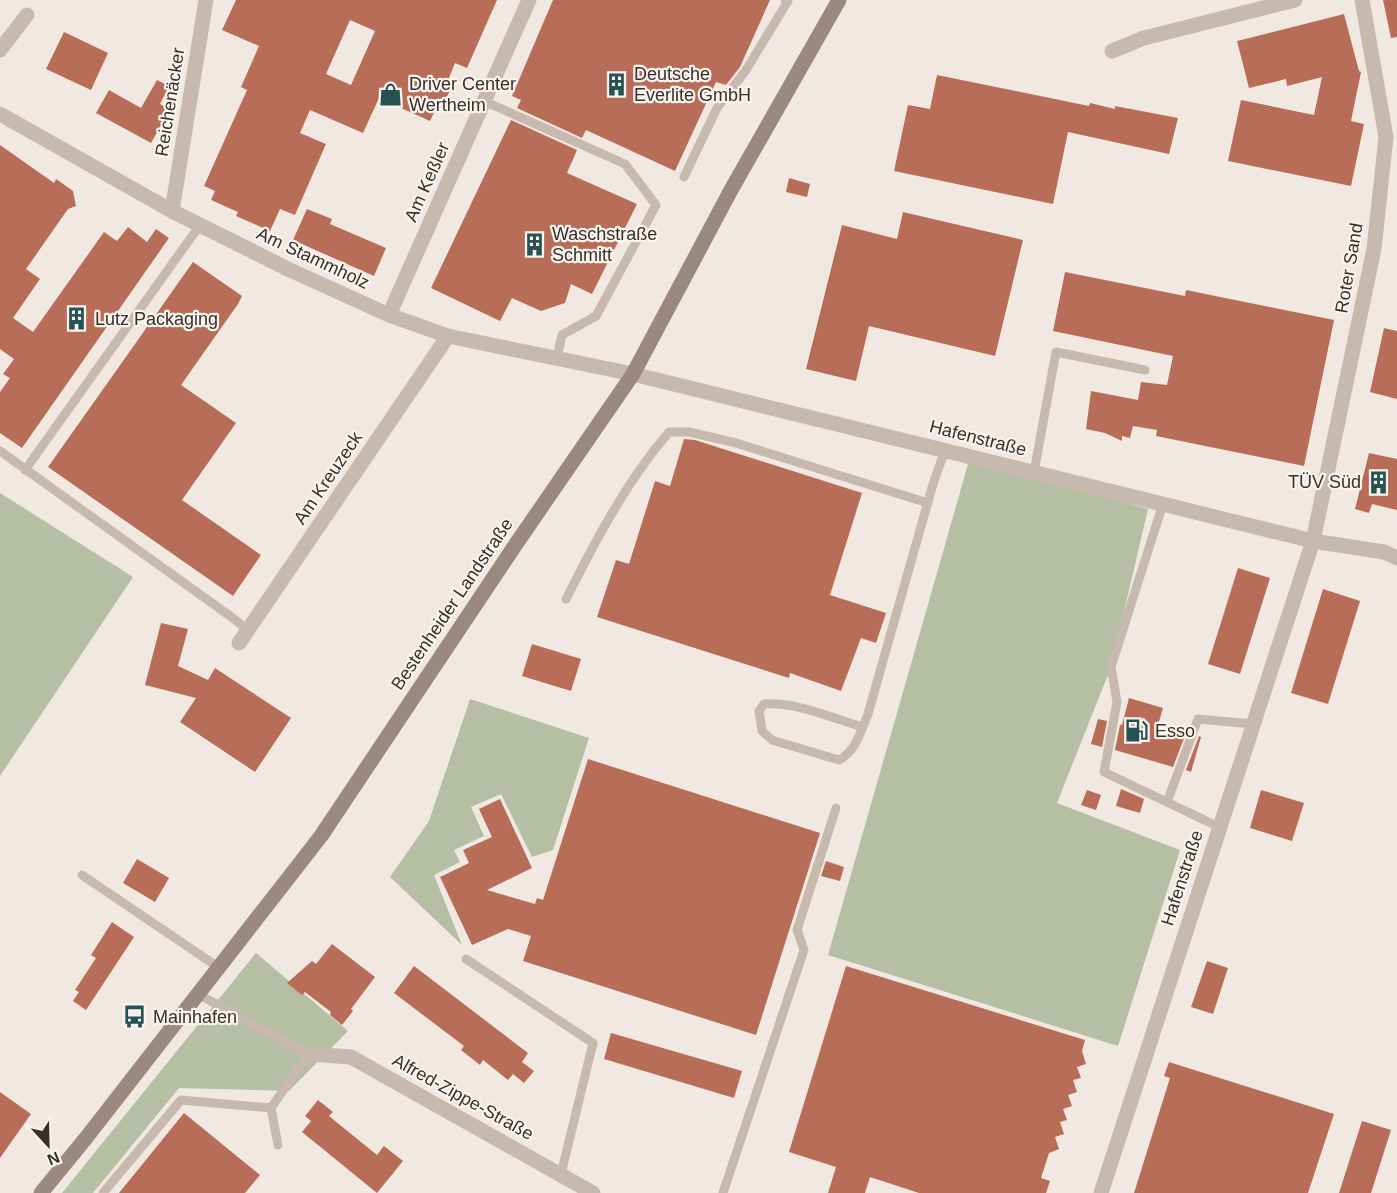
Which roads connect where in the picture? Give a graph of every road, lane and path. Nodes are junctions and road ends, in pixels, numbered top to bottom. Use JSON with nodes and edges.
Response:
{"nodes":[{"id":1,"x":206,"y":0,"type":"edge"},
{"id":2,"x":529,"y":0,"type":"edge"},
{"id":3,"x":785,"y":0,"type":"edge"},
{"id":4,"x":839,"y":0,"type":"edge"},
{"id":5,"x":1295,"y":0,"type":"edge"},
{"id":6,"x":1362,"y":0,"type":"edge"},
{"id":7,"x":27,"y":15,"type":"dead end"},
{"id":8,"x":0,"y":51,"type":"edge"},
{"id":9,"x":1112,"y":51,"type":"dead end"},
{"id":10,"x":484,"y":101,"type":"junction"},
{"id":11,"x":0,"y":114,"type":"edge"},
{"id":12,"x":684,"y":177,"type":"dead end"},
{"id":13,"x":172,"y":211,"type":"junction"},
{"id":14,"x":200,"y":225,"type":"junction"},
{"id":15,"x":389,"y":315,"type":"junction"},
{"id":16,"x":448,"y":336,"type":"junction"},
{"id":17,"x":557,"y":358,"type":"junction"},
{"id":18,"x":1145,"y":370,"type":"dead end"},
{"id":19,"x":633,"y":374,"type":"junction"},
{"id":20,"x":945,"y":450,"type":"junction"},
{"id":21,"x":0,"y":451,"type":"edge"},
{"id":22,"x":26,"y":470,"type":"junction"},
{"id":23,"x":1034,"y":472,"type":"junction"},
{"id":24,"x":928,"y":502,"type":"junction"},
{"id":25,"x":1163,"y":504,"type":"junction"},
{"id":26,"x":1312,"y":541,"type":"junction"},
{"id":27,"x":1397,"y":558,"type":"edge"},
{"id":28,"x":566,"y":598,"type":"dead end"},
{"id":29,"x":243,"y":637,"type":"joint"},
{"id":30,"x":1253,"y":724,"type":"junction"},
{"id":31,"x":863,"y":727,"type":"junction"},
{"id":32,"x":1167,"y":802,"type":"junction"},
{"id":33,"x":836,"y":808,"type":"dead end"},
{"id":34,"x":1219,"y":827,"type":"junction"},
{"id":35,"x":82,"y":875,"type":"dead end"},
{"id":36,"x":466,"y":959,"type":"dead end"},
{"id":37,"x":218,"y":967,"type":"junction"},
{"id":38,"x":198,"y":994,"type":"junction"},
{"id":39,"x":308,"y":1054,"type":"junction"},
{"id":40,"x":271,"y":1108,"type":"junction"},
{"id":41,"x":278,"y":1145,"type":"dead end"},
{"id":42,"x":561,"y":1174,"type":"junction"},
{"id":43,"x":41,"y":1193,"type":"edge"},
{"id":44,"x":103,"y":1193,"type":"edge"},
{"id":45,"x":592,"y":1193,"type":"edge"},
{"id":46,"x":723,"y":1193,"type":"edge"},
{"id":47,"x":1101,"y":1193,"type":"edge"}],
"edges":[{"from":1,"to":13,"type":"street","name":"Reichenäcker"},
{"from":2,"to":10,"type":"street","name":"Am Keßler"},
{"from":3,"to":12,"type":"lane"},
{"from":4,"to":19,"type":"main road","name":"Bestenheider Landstraße"},
{"from":5,"to":9,"type":"street"},
{"from":6,"to":26,"type":"street","name":"Roter Sand"},
{"from":7,"to":8,"type":"street"},
{"from":10,"to":15,"type":"street","name":"Am Keßler"},
{"from":10,"to":17,"type":"lane"},
{"from":11,"to":13,"type":"street","name":"Am Stammholz"},
{"from":13,"to":14,"type":"street","name":"Am Stammholz"},
{"from":14,"to":15,"type":"street","name":"Am Stammholz"},
{"from":14,"to":22,"type":"lane"},
{"from":15,"to":16,"type":"street","name":"Am Stammholz"},
{"from":16,"to":17,"type":"street","name":"Am Stammholz"},
{"from":16,"to":29,"type":"street","name":"Am Kreuzeck"},
{"from":17,"to":19,"type":"street","name":"Am Stammholz"},
{"from":18,"to":23,"type":"lane"},
{"from":19,"to":20,"type":"street","name":"Hafenstraße"},
{"from":19,"to":37,"type":"main road","name":"Bestenheider Landstraße"},
{"from":20,"to":23,"type":"street","name":"Hafenstraße"},
{"from":20,"to":24,"type":"lane"},
{"from":21,"to":22,"type":"lane"},
{"from":22,"to":29,"type":"lane"},
{"from":23,"to":25,"type":"street","name":"Hafenstraße"},
{"from":24,"to":28,"type":"lane"},
{"from":24,"to":31,"type":"lane"},
{"from":25,"to":26,"type":"street","name":"Hafenstraße"},
{"from":25,"to":32,"type":"lane"},
{"from":26,"to":27,"type":"street","name":"Hafenstraße"},
{"from":26,"to":30,"type":"street","name":"Hafenstraße"},
{"from":30,"to":32,"type":"lane"},
{"from":30,"to":34,"type":"street","name":"Hafenstraße"},
{"from":31,"to":31,"type":"lane"},
{"from":32,"to":34,"type":"lane"},
{"from":33,"to":46,"type":"lane"},
{"from":34,"to":47,"type":"street","name":"Hafenstraße"},
{"from":35,"to":37,"type":"lane"},
{"from":36,"to":42,"type":"lane"},
{"from":37,"to":38,"type":"main road","name":"Bestenheider Landstraße"},
{"from":38,"to":39,"type":"lane"},
{"from":38,"to":43,"type":"main road","name":"Bestenheider Landstraße"},
{"from":39,"to":40,"type":"lane"},
{"from":39,"to":42,"type":"street","name":"Alfred-Zippe-Straße"},
{"from":40,"to":41,"type":"lane"},
{"from":40,"to":44,"type":"lane"},
{"from":42,"to":45,"type":"street","name":"Alfred-Zippe-Straße"}]}
